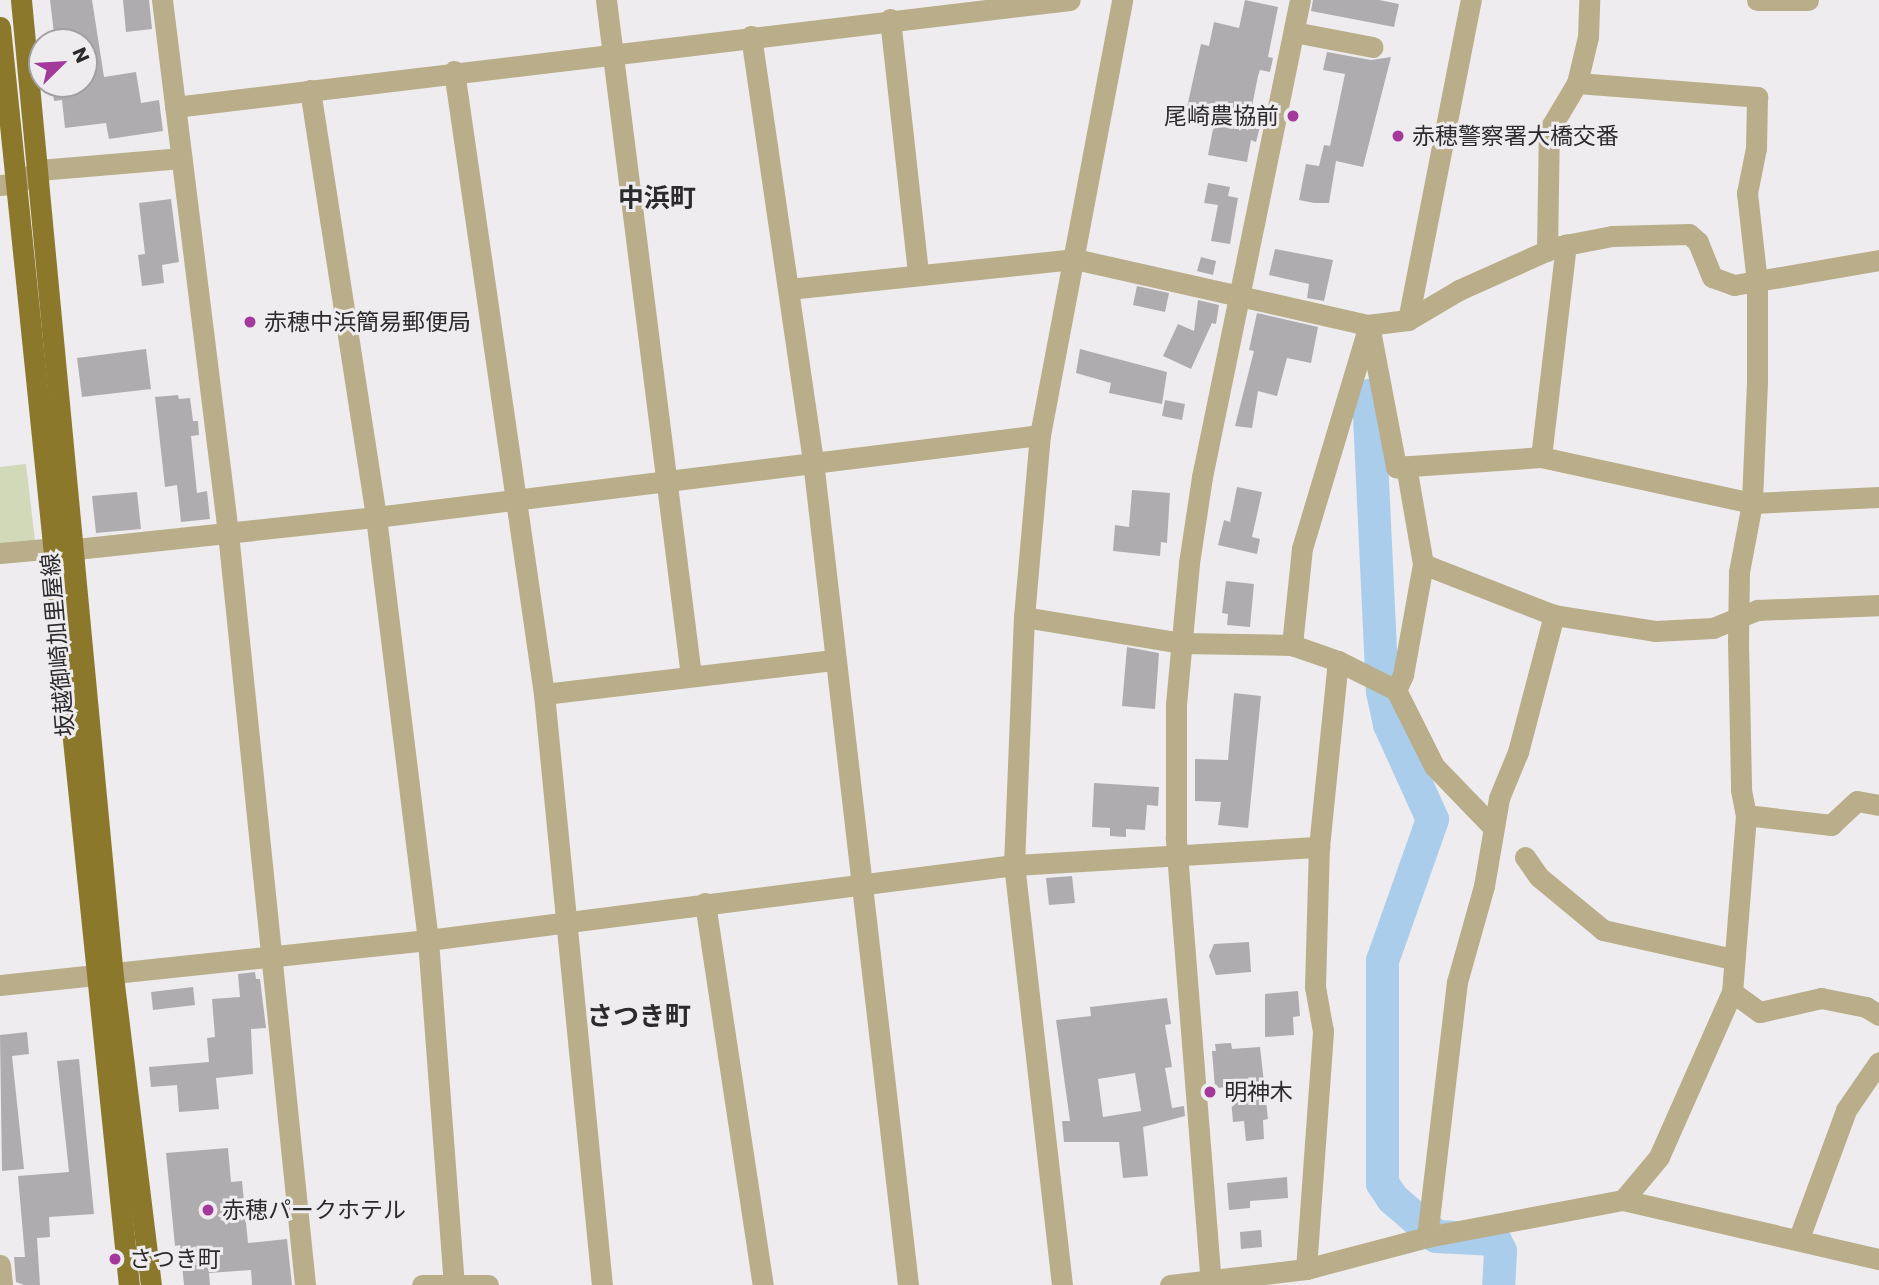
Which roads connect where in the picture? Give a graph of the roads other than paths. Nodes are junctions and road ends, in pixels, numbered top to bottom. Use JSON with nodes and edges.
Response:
{"nodes":[{"id":1,"x":21,"y":0,"type":"edge"},
{"id":2,"x":162,"y":0,"type":"edge"},
{"id":3,"x":606,"y":0,"type":"edge"},
{"id":4,"x":1070,"y":0,"type":"edge"},
{"id":5,"x":1122,"y":0,"type":"edge"},
{"id":6,"x":1300,"y":0,"type":"edge"},
{"id":7,"x":1471,"y":0,"type":"edge"},
{"id":8,"x":1590,"y":0,"type":"edge"},
{"id":9,"x":1757,"y":0,"type":"edge"},
{"id":10,"x":1808,"y":0,"type":"edge"},
{"id":11,"x":890,"y":19,"type":"junction"},
{"id":12,"x":0,"y":27,"type":"edge"},
{"id":13,"x":1294,"y":32,"type":"junction"},
{"id":14,"x":751,"y":36,"type":"junction"},
{"id":15,"x":1373,"y":47,"type":"dead end"},
{"id":16,"x":613,"y":54,"type":"junction"},
{"id":17,"x":454,"y":71,"type":"junction"},
{"id":18,"x":1577,"y":83,"type":"junction"},
{"id":19,"x":310,"y":90,"type":"junction"},
{"id":20,"x":175,"y":107,"type":"junction"},
{"id":21,"x":181,"y":158,"type":"junction"},
{"id":22,"x":39,"y":170,"type":"junction"},
{"id":23,"x":8,"y":184,"type":"edge"},
{"id":24,"x":1556,"y":247,"type":"junction"},
{"id":25,"x":1075,"y":259,"type":"junction"},
{"id":26,"x":1879,"y":260,"type":"edge"},
{"id":27,"x":918,"y":274,"type":"junction"},
{"id":28,"x":1757,"y":282,"type":"junction"},
{"id":29,"x":789,"y":289,"type":"junction"},
{"id":30,"x":1241,"y":293,"type":"junction"},
{"id":31,"x":1408,"y":320,"type":"junction"},
{"id":32,"x":1369,"y":325,"type":"junction"},
{"id":33,"x":1040,"y":435,"type":"junction"},
{"id":34,"x":1541,"y":457,"type":"junction"},
{"id":35,"x":813,"y":461,"type":"junction"},
{"id":36,"x":1406,"y":466,"type":"junction"},
{"id":37,"x":665,"y":480,"type":"junction"},
{"id":38,"x":519,"y":496,"type":"junction"},
{"id":39,"x":1879,"y":497,"type":"edge"},
{"id":40,"x":1752,"y":503,"type":"junction"},
{"id":41,"x":376,"y":517,"type":"junction"},
{"id":42,"x":228,"y":533,"type":"junction"},
{"id":43,"x":66,"y":548,"type":"junction"},
{"id":44,"x":0,"y":553,"type":"edge"},
{"id":45,"x":1423,"y":564,"type":"junction"},
{"id":46,"x":1879,"y":605,"type":"edge"},
{"id":47,"x":1554,"y":615,"type":"junction"},
{"id":48,"x":1024,"y":617,"type":"junction"},
{"id":49,"x":1740,"y":618,"type":"junction"},
{"id":50,"x":1181,"y":643,"type":"junction"},
{"id":51,"x":1292,"y":645,"type":"junction"},
{"id":52,"x":833,"y":660,"type":"junction"},
{"id":53,"x":1338,"y":661,"type":"junction"},
{"id":54,"x":691,"y":676,"type":"junction"},
{"id":55,"x":1396,"y":690,"type":"junction"},
{"id":56,"x":544,"y":694,"type":"junction"},
{"id":57,"x":1879,"y":805,"type":"edge"},
{"id":58,"x":1746,"y":815,"type":"junction"},
{"id":59,"x":1493,"y":827,"type":"junction"},
{"id":60,"x":1319,"y":847,"type":"junction"},
{"id":61,"x":1177,"y":855,"type":"junction"},
{"id":62,"x":1525,"y":857,"type":"dead end"},
{"id":63,"x":1014,"y":865,"type":"junction"},
{"id":64,"x":861,"y":883,"type":"junction"},
{"id":65,"x":705,"y":903,"type":"junction"},
{"id":66,"x":570,"y":921,"type":"junction"},
{"id":67,"x":428,"y":940,"type":"junction"},
{"id":68,"x":273,"y":957,"type":"junction"},
{"id":69,"x":1733,"y":959,"type":"junction"},
{"id":70,"x":106,"y":976,"type":"junction"},
{"id":71,"x":0,"y":985,"type":"edge"},
{"id":72,"x":1732,"y":992,"type":"junction"},
{"id":73,"x":1879,"y":1015,"type":"edge"},
{"id":74,"x":1879,"y":1062,"type":"edge"},
{"id":75,"x":1623,"y":1200,"type":"junction"},
{"id":76,"x":1427,"y":1237,"type":"junction"},
{"id":77,"x":1799,"y":1238,"type":"junction"},
{"id":78,"x":1879,"y":1259,"type":"edge"},
{"id":79,"x":0,"y":1265,"type":"edge"},
{"id":80,"x":1306,"y":1269,"type":"junction"},
{"id":81,"x":454,"y":1282,"type":"junction"},
{"id":82,"x":1211,"y":1283,"type":"edge"},
{"id":83,"x":2,"y":1285,"type":"edge"},
{"id":84,"x":130,"y":1285,"type":"edge"},
{"id":85,"x":151,"y":1285,"type":"edge"},
{"id":86,"x":305,"y":1285,"type":"edge"},
{"id":87,"x":422,"y":1285,"type":"edge"},
{"id":88,"x":488,"y":1285,"type":"edge"},
{"id":89,"x":602,"y":1285,"type":"edge"},
{"id":90,"x":762,"y":1285,"type":"edge"},
{"id":91,"x":908,"y":1285,"type":"edge"},
{"id":92,"x":1062,"y":1285,"type":"edge"},
{"id":93,"x":1170,"y":1285,"type":"edge"}],
"edges":[{"from":1,"to":22,"type":"main road","name":"坂越御崎加里屋線"},
{"from":2,"to":20,"type":"street"},
{"from":3,"to":16,"type":"street"},
{"from":4,"to":11,"type":"street"},
{"from":5,"to":25,"type":"street"},
{"from":6,"to":13,"type":"street"},
{"from":7,"to":31,"type":"street"},
{"from":8,"to":18,"type":"street"},
{"from":9,"to":10,"type":"street"},
{"from":11,"to":14,"type":"street"},
{"from":11,"to":27,"type":"street"},
{"from":12,"to":23,"type":"main road","name":"坂越御崎加里屋線"},
{"from":13,"to":15,"type":"street"},
{"from":13,"to":30,"type":"street"},
{"from":14,"to":16,"type":"street"},
{"from":14,"to":29,"type":"street"},
{"from":16,"to":17,"type":"street"},
{"from":16,"to":37,"type":"street"},
{"from":17,"to":19,"type":"street"},
{"from":17,"to":38,"type":"street"},
{"from":18,"to":24,"type":"street"},
{"from":18,"to":28,"type":"street"},
{"from":19,"to":20,"type":"street"},
{"from":19,"to":41,"type":"street"},
{"from":20,"to":21,"type":"street"},
{"from":21,"to":22,"type":"street"},
{"from":21,"to":42,"type":"street"},
{"from":22,"to":23,"type":"street"},
{"from":22,"to":43,"type":"main road","name":"坂越御崎加里屋線"},
{"from":23,"to":43,"type":"main road","name":"坂越御崎加里屋線"},
{"from":24,"to":28,"type":"street"},
{"from":24,"to":31,"type":"street"},
{"from":24,"to":34,"type":"street"},
{"from":25,"to":27,"type":"street"},
{"from":25,"to":30,"type":"street"},
{"from":25,"to":33,"type":"street"},
{"from":26,"to":28,"type":"street"},
{"from":27,"to":29,"type":"street"},
{"from":28,"to":40,"type":"street"},
{"from":29,"to":35,"type":"street"},
{"from":30,"to":32,"type":"street"},
{"from":30,"to":50,"type":"street"},
{"from":31,"to":32,"type":"street"},
{"from":32,"to":36,"type":"street"},
{"from":32,"to":51,"type":"street"},
{"from":33,"to":35,"type":"street"},
{"from":33,"to":48,"type":"street"},
{"from":34,"to":36,"type":"street"},
{"from":34,"to":40,"type":"street"},
{"from":35,"to":37,"type":"street"},
{"from":35,"to":52,"type":"street"},
{"from":36,"to":45,"type":"street"},
{"from":37,"to":38,"type":"street"},
{"from":37,"to":54,"type":"street"},
{"from":38,"to":41,"type":"street"},
{"from":38,"to":56,"type":"street"},
{"from":39,"to":40,"type":"street"},
{"from":40,"to":49,"type":"street"},
{"from":41,"to":42,"type":"street"},
{"from":41,"to":67,"type":"street"},
{"from":42,"to":43,"type":"street"},
{"from":42,"to":68,"type":"street"},
{"from":43,"to":44,"type":"street"},
{"from":43,"to":70,"type":"main road","name":"坂越御崎加里屋線"},
{"from":45,"to":47,"type":"street"},
{"from":45,"to":55,"type":"street"},
{"from":46,"to":49,"type":"street"},
{"from":47,"to":49,"type":"street"},
{"from":47,"to":59,"type":"street"},
{"from":48,"to":50,"type":"street"},
{"from":48,"to":63,"type":"street"},
{"from":49,"to":58,"type":"street"},
{"from":50,"to":51,"type":"street"},
{"from":50,"to":61,"type":"street"},
{"from":51,"to":53,"type":"street"},
{"from":52,"to":54,"type":"street"},
{"from":52,"to":64,"type":"street"},
{"from":53,"to":55,"type":"street"},
{"from":53,"to":60,"type":"street"},
{"from":54,"to":56,"type":"street"},
{"from":55,"to":59,"type":"street"},
{"from":56,"to":66,"type":"street"},
{"from":57,"to":58,"type":"street"},
{"from":58,"to":69,"type":"street"},
{"from":59,"to":76,"type":"street"},
{"from":60,"to":61,"type":"street"},
{"from":60,"to":80,"type":"street"},
{"from":61,"to":63,"type":"street"},
{"from":61,"to":82,"type":"street"},
{"from":62,"to":69,"type":"street"},
{"from":63,"to":64,"type":"street"},
{"from":63,"to":92,"type":"street"},
{"from":64,"to":65,"type":"street"},
{"from":64,"to":91,"type":"street"},
{"from":65,"to":66,"type":"street"},
{"from":65,"to":90,"type":"street"},
{"from":66,"to":67,"type":"street"},
{"from":66,"to":89,"type":"street"},
{"from":67,"to":68,"type":"street"},
{"from":67,"to":81,"type":"street"},
{"from":68,"to":70,"type":"street"},
{"from":68,"to":86,"type":"street"},
{"from":69,"to":72,"type":"street"},
{"from":70,"to":71,"type":"street"},
{"from":70,"to":84,"type":"main road","name":"坂越御崎加里屋線"},
{"from":70,"to":85,"type":"main road","name":"坂越御崎加里屋線"},
{"from":72,"to":73,"type":"street"},
{"from":72,"to":75,"type":"street"},
{"from":74,"to":77,"type":"street"},
{"from":75,"to":76,"type":"street"},
{"from":75,"to":77,"type":"street"},
{"from":76,"to":80,"type":"street"},
{"from":77,"to":78,"type":"street"},
{"from":79,"to":83,"type":"street"},
{"from":80,"to":82,"type":"street"},
{"from":81,"to":87,"type":"street"},
{"from":81,"to":88,"type":"street"},
{"from":82,"to":93,"type":"street"}]}
